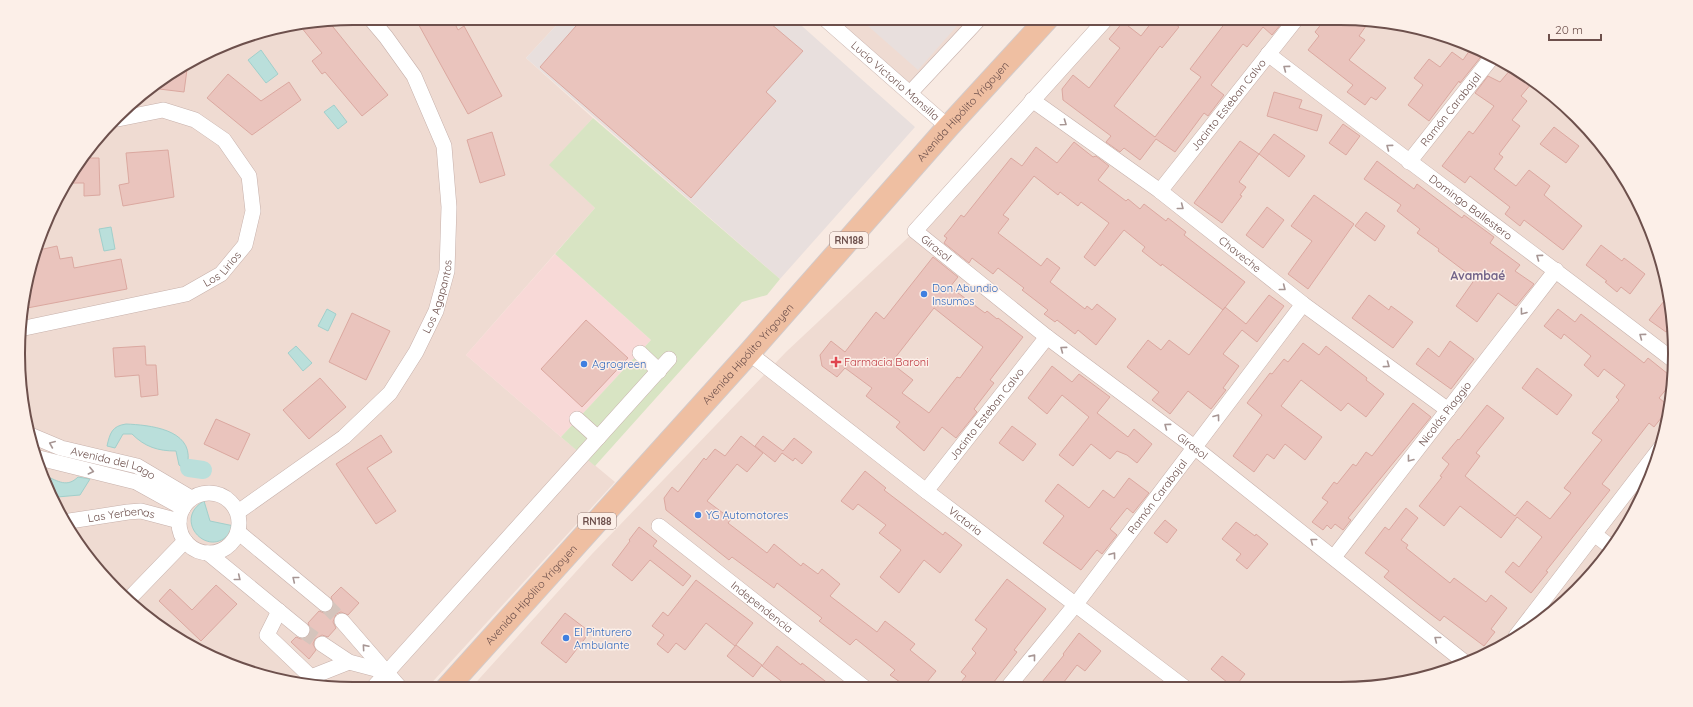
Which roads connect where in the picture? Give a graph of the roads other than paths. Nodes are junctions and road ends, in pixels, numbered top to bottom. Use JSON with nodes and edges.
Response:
{"nodes":[{"id":1,"x":376,"y":25,"type":"edge"},
{"id":2,"x":832,"y":25,"type":"edge"},
{"id":3,"x":973,"y":25,"type":"edge"},
{"id":4,"x":1042,"y":25,"type":"edge"},
{"id":5,"x":1100,"y":25,"type":"edge"},
{"id":6,"x":1291,"y":25,"type":"edge"},
{"id":7,"x":1268,"y":54,"type":"junction"},
{"id":8,"x":1489,"y":61,"type":"edge"},
{"id":9,"x":910,"y":93,"type":"junction"},
{"id":10,"x":1032,"y":100,"type":"junction"},
{"id":11,"x":125,"y":118,"type":"edge"},
{"id":12,"x":948,"y":127,"type":"junction"},
{"id":13,"x":1409,"y":162,"type":"junction"},
{"id":14,"x":1160,"y":191,"type":"junction"},
{"id":15,"x":1556,"y":270,"type":"junction"},
{"id":16,"x":1303,"y":304,"type":"junction"},
{"id":17,"x":26,"y":328,"type":"edge"},
{"id":18,"x":1047,"y":337,"type":"junction"},
{"id":19,"x":640,"y":352,"type":"dead end"},
{"id":20,"x":749,"y":353,"type":"junction"},
{"id":21,"x":1668,"y":356,"type":"edge"},
{"id":22,"x":669,"y":359,"type":"dead end"},
{"id":23,"x":659,"y":371,"type":"junction"},
{"id":24,"x":1448,"y":410,"type":"junction"},
{"id":25,"x":578,"y":420,"type":"dead end"},
{"id":26,"x":36,"y":437,"type":"edge"},
{"id":27,"x":598,"y":438,"type":"junction"},
{"id":28,"x":1194,"y":447,"type":"junction"},
{"id":29,"x":42,"y":459,"type":"edge"},
{"id":30,"x":1651,"y":459,"type":"edge"},
{"id":31,"x":926,"y":491,"type":"junction"},
{"id":32,"x":184,"y":509,"type":"junction"},
{"id":33,"x":238,"y":512,"type":"junction"},
{"id":34,"x":71,"y":521,"type":"edge"},
{"id":35,"x":659,"y":526,"type":"dead end"},
{"id":36,"x":238,"y":532,"type":"junction"},
{"id":37,"x":1594,"y":534,"type":"junction"},
{"id":38,"x":184,"y":541,"type":"junction"},
{"id":39,"x":1607,"y":544,"type":"edge"},
{"id":40,"x":208,"y":553,"type":"junction"},
{"id":41,"x":1334,"y":557,"type":"junction"},
{"id":42,"x":132,"y":596,"type":"edge"},
{"id":43,"x":325,"y":604,"type":"tunnel mouth"},
{"id":44,"x":1076,"y":604,"type":"junction"},
{"id":45,"x":279,"y":611,"type":"junction"},
{"id":46,"x":342,"y":621,"type":"tunnel mouth"},
{"id":47,"x":1524,"y":625,"type":"edge"},
{"id":48,"x":302,"y":630,"type":"tunnel mouth"},
{"id":49,"x":322,"y":644,"type":"tunnel mouth"},
{"id":50,"x":1461,"y":659,"type":"edge"},
{"id":51,"x":349,"y":662,"type":"junction"},
{"id":52,"x":387,"y":672,"type":"junction"},
{"id":53,"x":378,"y":682,"type":"edge"},
{"id":54,"x":395,"y":682,"type":"edge"},
{"id":55,"x":452,"y":682,"type":"edge"},
{"id":56,"x":857,"y":682,"type":"edge"},
{"id":57,"x":1012,"y":682,"type":"edge"},
{"id":58,"x":1177,"y":682,"type":"edge"}],
"edges":[{"from":1,"to":33,"type":"street","name":"Los Agapantos"},
{"from":2,"to":9,"type":"street","name":"Lucio Victorio Mansilla"},
{"from":3,"to":9,"type":"street"},
{"from":4,"to":12,"type":"main road","name":"Avenida Hipólito Yrigoyen","number":"RN188"},
{"from":5,"to":10,"type":"street"},
{"from":6,"to":7,"type":"street","name":"Jacinto Esteban Calvo"},
{"from":13,"to":7,"type":"street","name":"Domingo Ballestero","one_way":true},
{"from":7,"to":14,"type":"street","name":"Jacinto Esteban Calvo"},
{"from":8,"to":13,"type":"street","name":"Ramón Carabajal"},
{"from":9,"to":12,"type":"street","name":"Lucio Victorio Mansilla"},
{"from":10,"to":14,"type":"street","name":"Chaveche","one_way":true},
{"from":10,"to":18,"type":"street","name":"Girasol"},
{"from":11,"to":17,"type":"street","name":"Los Lirios"},
{"from":12,"to":20,"type":"main road","name":"Avenida Hipólito Yrigoyen","number":"RN188"},
{"from":15,"to":13,"type":"street","name":"Domingo Ballestero","one_way":true},
{"from":14,"to":16,"type":"street","name":"Chaveche","one_way":true},
{"from":21,"to":15,"type":"street","name":"Domingo Ballestero","one_way":true},
{"from":15,"to":24,"type":"street","name":"Nicolás Piaggio","one_way":true},
{"from":16,"to":24,"type":"street","name":"Chaveche","one_way":true},
{"from":28,"to":16,"type":"street","name":"Ramón Carabajal","one_way":true},
{"from":28,"to":18,"type":"street","name":"Girasol","one_way":true},
{"from":18,"to":31,"type":"street","name":"Jacinto Esteban Calvo"},
{"from":19,"to":23,"type":"street"},
{"from":20,"to":31,"type":"street","name":"Victoria"},
{"from":20,"to":55,"type":"main road","name":"Avenida Hipólito Yrigoyen","number":"RN188"},
{"from":22,"to":23,"type":"street"},
{"from":23,"to":27,"type":"street"},
{"from":24,"to":41,"type":"street","name":"Nicolás Piaggio","one_way":true},
{"from":25,"to":27,"type":"street"},
{"from":32,"to":26,"type":"street","name":"Avenida del Lago","one_way":true},
{"from":27,"to":52,"type":"street"},
{"from":41,"to":28,"type":"street","name":"Girasol","one_way":true},
{"from":44,"to":28,"type":"street","name":"Ramón Carabajal","one_way":true},
{"from":29,"to":32,"type":"street","name":"Avenida del Lago","one_way":true},
{"from":30,"to":37,"type":"street"},
{"from":31,"to":44,"type":"street","name":"Victoria"},
{"from":32,"to":33,"type":"street"},
{"from":32,"to":34,"type":"street","name":"Las Yerbenas"},
{"from":32,"to":38,"type":"street"},
{"from":33,"to":36,"type":"street"},
{"from":35,"to":56,"type":"street","name":"Independencia"},
{"from":36,"to":40,"type":"street"},
{"from":43,"to":36,"type":"street","one_way":true},
{"from":37,"to":39,"type":"street"},
{"from":37,"to":47,"type":"street"},
{"from":38,"to":40,"type":"street"},
{"from":38,"to":42,"type":"street"},
{"from":40,"to":45,"type":"street","one_way":true},
{"from":50,"to":41,"type":"street","name":"Girasol","one_way":true},
{"from":57,"to":44,"type":"street","name":"Ramón Carabajal","one_way":true},
{"from":44,"to":58,"type":"street","name":"Victoria"},
{"from":45,"to":48,"type":"street"},
{"from":45,"to":51,"type":"street"},
{"from":52,"to":46,"type":"street","one_way":true},
{"from":49,"to":51,"type":"street"},
{"from":51,"to":52,"type":"street"},
{"from":52,"to":53,"type":"street"},
{"from":52,"to":54,"type":"street"}]}
